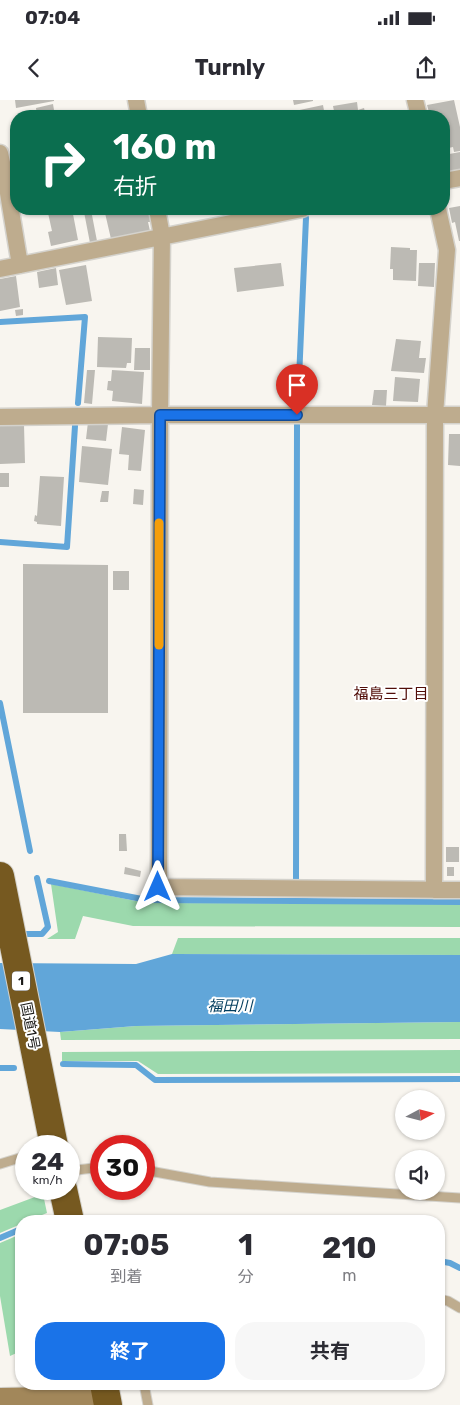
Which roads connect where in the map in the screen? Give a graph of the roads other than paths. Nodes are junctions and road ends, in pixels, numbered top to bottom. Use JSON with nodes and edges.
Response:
{"nodes":[{"id":1,"x":0,"y":153,"type":"edge"},
{"id":2,"x":10,"y":209,"type":"edge"},
{"id":3,"x":11,"y":215,"type":"edge"},
{"id":4,"x":158,"y":215,"type":"edge"},
{"id":5,"x":271,"y":215,"type":"edge"},
{"id":6,"x":439,"y":215,"type":"edge"},
{"id":7,"x":162,"y":236,"type":"junction"},
{"id":8,"x":20,"y":265,"type":"junction"},
{"id":9,"x":0,"y":269,"type":"edge"},
{"id":10,"x":160,"y":415,"type":"junction"},
{"id":11,"x":435,"y":415,"type":"junction"},
{"id":12,"x":460,"y":415,"type":"edge"},
{"id":13,"x":0,"y":417,"type":"edge"},
{"id":14,"x":0,"y":876,"type":"edge"},
{"id":15,"x":434,"y":890,"type":"junction"},
{"id":16,"x":460,"y":890,"type":"edge"},
{"id":17,"x":52,"y":1135,"type":"edge"},
{"id":18,"x":15,"y":1159,"type":"edge"},
{"id":19,"x":0,"y":1164,"type":"edge"},
{"id":20,"x":155,"y":1172,"type":"edge"},
{"id":21,"x":460,"y":1198,"type":"edge"},
{"id":22,"x":65,"y":1200,"type":"edge"},
{"id":23,"x":69,"y":1215,"type":"edge"},
{"id":24,"x":445,"y":1300,"type":"edge"},
{"id":25,"x":460,"y":1308,"type":"edge"},
{"id":26,"x":145,"y":1390,"type":"edge"},
{"id":27,"x":106,"y":1396,"type":"edge"},
{"id":28,"x":0,"y":1400,"type":"edge"},
{"id":29,"x":148,"y":1405,"type":"edge"}],
"edges":[{"from":1,"to":2,"type":"street"},
{"from":3,"to":8,"type":"street"},
{"from":4,"to":7,"type":"street"},
{"from":5,"to":7,"type":"street"},
{"from":6,"to":11,"type":"street"},
{"from":7,"to":8,"type":"street"},
{"from":7,"to":10,"type":"street"},
{"from":8,"to":9,"type":"street"},
{"from":10,"to":11,"type":"street"},
{"from":10,"to":13,"type":"street"},
{"from":10,"to":15,"type":"street"},
{"from":11,"to":12,"type":"street"},
{"from":11,"to":15,"type":"street"},
{"from":14,"to":17,"type":"highway","name":"国道1号","number":"1"},
{"from":15,"to":16,"type":"street"},
{"from":18,"to":19,"type":"lane"},
{"from":20,"to":21,"type":"lane"},
{"from":22,"to":23,"type":"highway"},
{"from":24,"to":25,"type":"lane"},
{"from":26,"to":29,"type":"lane"},
{"from":27,"to":28,"type":"street"}]}
